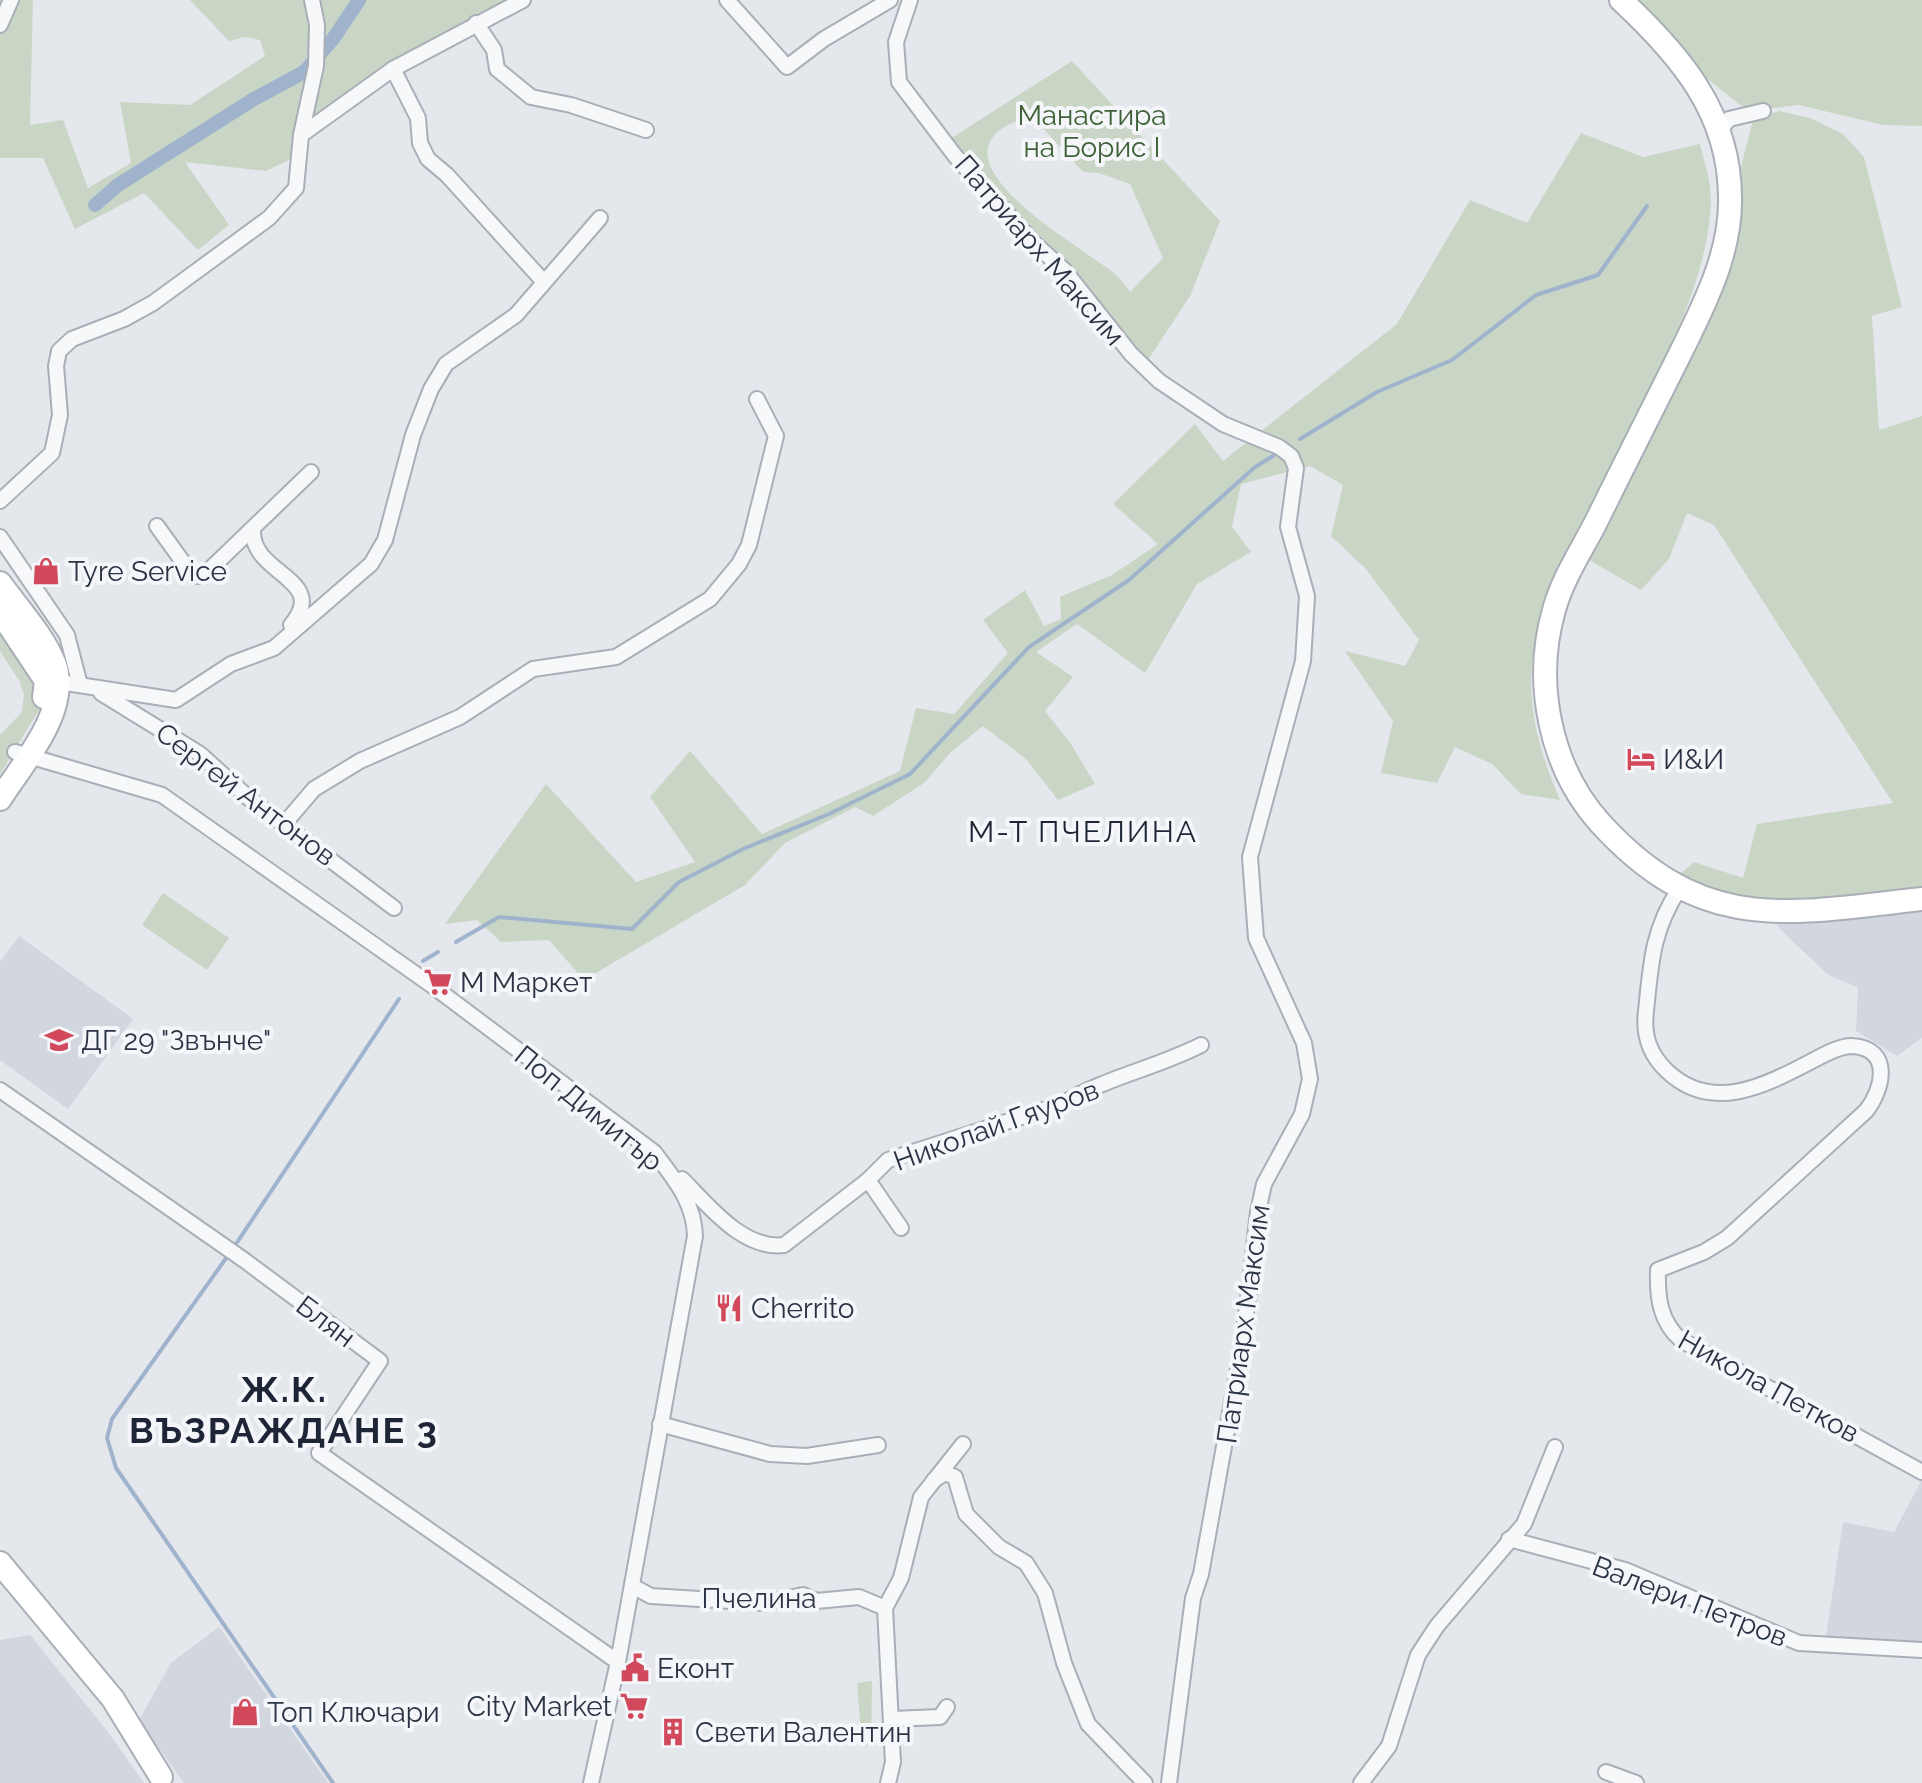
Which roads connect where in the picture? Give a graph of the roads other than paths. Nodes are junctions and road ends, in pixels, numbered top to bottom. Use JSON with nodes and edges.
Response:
{"nodes":[{"id":1,"x":11,"y":0,"type":"edge"},
{"id":2,"x":312,"y":0,"type":"edge"},
{"id":3,"x":523,"y":0,"type":"edge"},
{"id":4,"x":727,"y":0,"type":"edge"},
{"id":5,"x":890,"y":0,"type":"edge"},
{"id":6,"x":910,"y":0,"type":"edge"},
{"id":7,"x":1621,"y":0,"type":"edge"},
{"id":8,"x":476,"y":23,"type":"junction"},
{"id":9,"x":0,"y":25,"type":"edge"},
{"id":10,"x":393,"y":69,"type":"junction"},
{"id":11,"x":1763,"y":111,"type":"dead end"},
{"id":12,"x":646,"y":130,"type":"dead end"},
{"id":13,"x":1720,"y":130,"type":"junction"},
{"id":14,"x":301,"y":135,"type":"junction"},
{"id":15,"x":600,"y":218,"type":"dead end"},
{"id":16,"x":543,"y":281,"type":"junction"},
{"id":17,"x":757,"y":399,"type":"dead end"},
{"id":18,"x":311,"y":472,"type":"dead end"},
{"id":19,"x":0,"y":501,"type":"edge"},
{"id":20,"x":157,"y":526,"type":"dead end"},
{"id":21,"x":253,"y":531,"type":"junction"},
{"id":22,"x":0,"y":537,"type":"edge"},
{"id":23,"x":0,"y":583,"type":"edge"},
{"id":24,"x":0,"y":612,"type":"edge"},
{"id":25,"x":285,"y":636,"type":"junction"},
{"id":26,"x":52,"y":681,"type":"junction"},
{"id":27,"x":87,"y":687,"type":"junction"},
{"id":28,"x":20,"y":754,"type":"junction"},
{"id":29,"x":0,"y":774,"type":"edge"},
{"id":30,"x":0,"y":799,"type":"edge"},
{"id":31,"x":285,"y":823,"type":"junction"},
{"id":32,"x":1679,"y":889,"type":"junction"},
{"id":33,"x":1922,"y":899,"type":"edge"},
{"id":34,"x":394,"y":908,"type":"dead end"},
{"id":35,"x":1201,"y":1045,"type":"dead end"},
{"id":36,"x":0,"y":1090,"type":"edge"},
{"id":37,"x":654,"y":1152,"type":"junction"},
{"id":38,"x":868,"y":1180,"type":"junction"},
{"id":39,"x":901,"y":1228,"type":"dead end"},
{"id":40,"x":660,"y":1424,"type":"junction"},
{"id":41,"x":963,"y":1444,"type":"dead end"},
{"id":42,"x":878,"y":1445,"type":"dead end"},
{"id":43,"x":1555,"y":1447,"type":"dead end"},
{"id":44,"x":1922,"y":1472,"type":"edge"},
{"id":45,"x":934,"y":1480,"type":"junction"},
{"id":46,"x":1509,"y":1539,"type":"junction"},
{"id":47,"x":0,"y":1563,"type":"edge"},
{"id":48,"x":0,"y":1582,"type":"edge"},
{"id":49,"x":632,"y":1586,"type":"junction"},
{"id":50,"x":885,"y":1608,"type":"junction"},
{"id":51,"x":1922,"y":1650,"type":"edge"},
{"id":52,"x":618,"y":1662,"type":"junction"},
{"id":53,"x":947,"y":1707,"type":"dead end"},
{"id":54,"x":892,"y":1719,"type":"junction"},
{"id":55,"x":1606,"y":1772,"type":"dead end"},
{"id":56,"x":163,"y":1780,"type":"edge"},
{"id":57,"x":591,"y":1783,"type":"edge"},
{"id":58,"x":888,"y":1783,"type":"edge"},
{"id":59,"x":1145,"y":1783,"type":"edge"},
{"id":60,"x":1169,"y":1783,"type":"edge"},
{"id":61,"x":1361,"y":1783,"type":"edge"},
{"id":62,"x":1636,"y":1783,"type":"edge"}],
"edges":[{"from":1,"to":9,"type":"street"},
{"from":2,"to":14,"type":"street"},
{"from":3,"to":8,"type":"street"},
{"from":4,"to":5,"type":"street"},
{"from":6,"to":60,"type":"street","name":"Патриарх Максим"},
{"from":7,"to":13,"type":"street"},
{"from":8,"to":10,"type":"street"},
{"from":8,"to":12,"type":"street"},
{"from":10,"to":14,"type":"street"},
{"from":10,"to":16,"type":"street"},
{"from":11,"to":13,"type":"street"},
{"from":13,"to":32,"type":"street"},
{"from":14,"to":19,"type":"street"},
{"from":15,"to":16,"type":"street"},
{"from":16,"to":25,"type":"street"},
{"from":17,"to":31,"type":"street"},
{"from":18,"to":21,"type":"street"},
{"from":20,"to":21,"type":"street"},
{"from":21,"to":25,"type":"street"},
{"from":22,"to":27,"type":"street"},
{"from":23,"to":26,"type":"street"},
{"from":24,"to":26,"type":"street"},
{"from":25,"to":27,"type":"street"},
{"from":26,"to":27,"type":"street","name":"Сергей Антонов"},
{"from":26,"to":28,"type":"street"},
{"from":27,"to":31,"type":"street","name":"Сергей Антонов"},
{"from":28,"to":29,"type":"street"},
{"from":28,"to":30,"type":"street"},
{"from":28,"to":37,"type":"street","name":"Поп Димитър"},
{"from":31,"to":34,"type":"street","name":"Сергей Антонов"},
{"from":32,"to":33,"type":"street"},
{"from":32,"to":44,"type":"street","name":"Никола Петков"},
{"from":35,"to":38,"type":"street","name":"Николай Гяуров"},
{"from":36,"to":52,"type":"street","name":"Блян"},
{"from":37,"to":38,"type":"street","name":"Николай Гяуров"},
{"from":37,"to":40,"type":"street","name":"Поп Димитър"},
{"from":38,"to":39,"type":"street"},
{"from":40,"to":42,"type":"street"},
{"from":40,"to":49,"type":"street","name":"Поп Димитър"},
{"from":41,"to":45,"type":"street"},
{"from":43,"to":46,"type":"street"},
{"from":45,"to":50,"type":"street"},
{"from":45,"to":59,"type":"street"},
{"from":46,"to":51,"type":"street","name":"Валери Петров"},
{"from":46,"to":61,"type":"street"},
{"from":47,"to":56,"type":"street"},
{"from":48,"to":56,"type":"street"},
{"from":49,"to":50,"type":"street","name":"Пчелина"},
{"from":49,"to":52,"type":"street","name":"Поп Димитър"},
{"from":50,"to":54,"type":"street"},
{"from":52,"to":57,"type":"street","name":"Поп Димитър"},
{"from":53,"to":54,"type":"street"},
{"from":54,"to":58,"type":"street"},
{"from":55,"to":62,"type":"street"}]}
